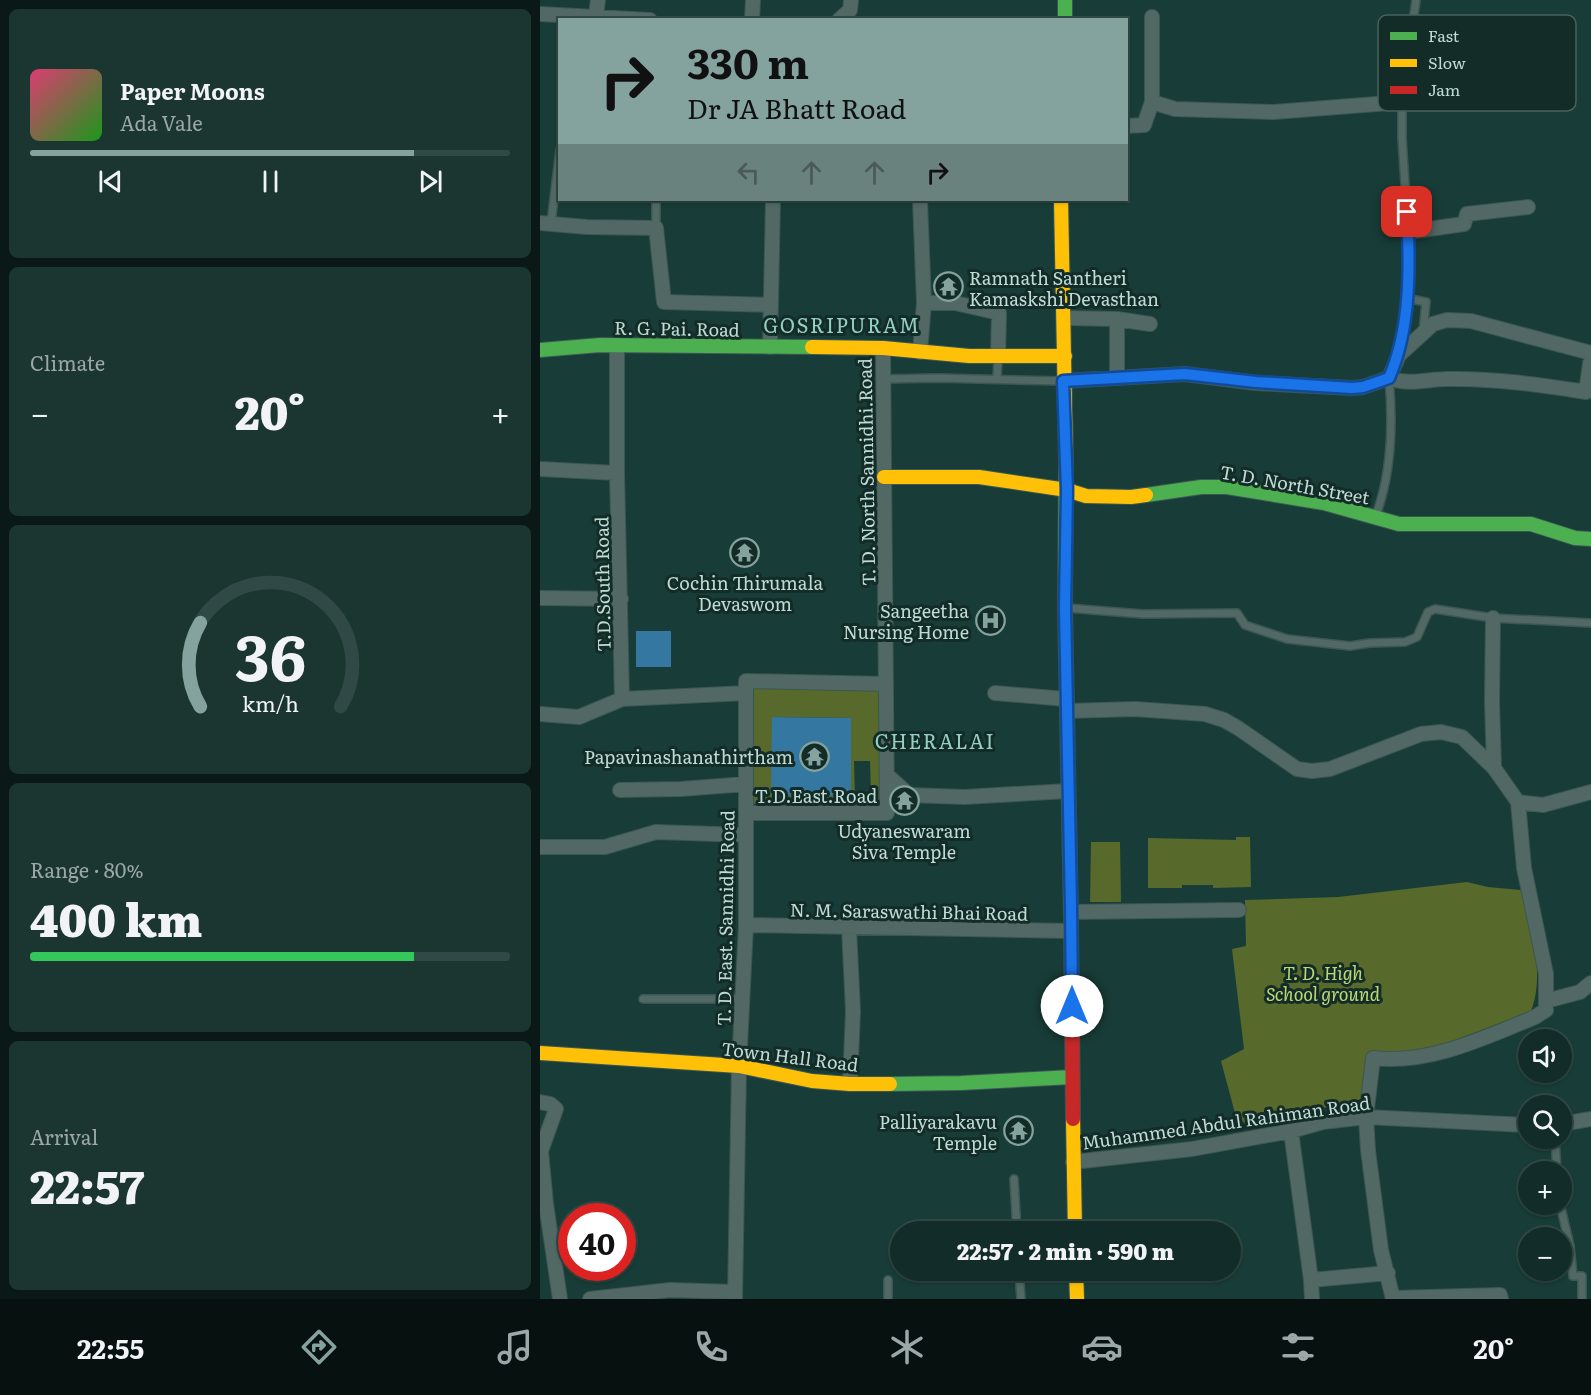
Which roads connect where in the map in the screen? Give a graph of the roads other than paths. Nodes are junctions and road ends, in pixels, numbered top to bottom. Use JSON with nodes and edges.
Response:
{"nodes":[{"id":1,"x":598,"y":0,"type":"edge"},
{"id":2,"x":753,"y":0,"type":"edge"},
{"id":3,"x":851,"y":0,"type":"edge"},
{"id":4,"x":1065,"y":0,"type":"edge"},
{"id":5,"x":1416,"y":0,"type":"edge"},
{"id":6,"x":540,"y":14,"type":"edge"},
{"id":7,"x":596,"y":15,"type":"junction"},
{"id":8,"x":1414,"y":15,"type":"edge"},
{"id":9,"x":561,"y":17,"type":"edge"},
{"id":10,"x":1152,"y":17,"type":"dead end"},
{"id":11,"x":628,"y":18,"type":"edge"},
{"id":12,"x":752,"y":18,"type":"edge"},
{"id":13,"x":841,"y":18,"type":"edge"},
{"id":14,"x":1065,"y":18,"type":"edge"},
{"id":15,"x":1152,"y":102,"type":"junction"},
{"id":16,"x":1378,"y":104,"type":"edge"},
{"id":17,"x":1402,"y":111,"type":"edge"},
{"id":18,"x":1128,"y":126,"type":"edge"},
{"id":19,"x":558,"y":160,"type":"edge"},
{"id":20,"x":656,"y":201,"type":"edge"},
{"id":21,"x":774,"y":201,"type":"edge"},
{"id":22,"x":920,"y":201,"type":"edge"},
{"id":23,"x":1061,"y":201,"type":"edge"},
{"id":24,"x":1528,"y":207,"type":"dead end"},
{"id":25,"x":545,"y":223,"type":"edge"},
{"id":26,"x":656,"y":228,"type":"junction"},
{"id":27,"x":1408,"y":232,"type":"junction"},
{"id":28,"x":1406,"y":298,"type":"junction"},
{"id":29,"x":924,"y":303,"type":"junction"},
{"id":30,"x":770,"y":304,"type":"junction"},
{"id":31,"x":1064,"y":318,"type":"junction"},
{"id":32,"x":1117,"y":319,"type":"junction"},
{"id":33,"x":1150,"y":324,"type":"dead end"},
{"id":34,"x":1423,"y":332,"type":"junction"},
{"id":35,"x":617,"y":345,"type":"junction"},
{"id":36,"x":770,"y":347,"type":"junction"},
{"id":37,"x":883,"y":348,"type":"junction"},
{"id":38,"x":540,"y":350,"type":"edge"},
{"id":39,"x":920,"y":352,"type":"junction"},
{"id":40,"x":1399,"y":355,"type":"junction"},
{"id":41,"x":1591,"y":355,"type":"edge"},
{"id":42,"x":998,"y":356,"type":"junction"},
{"id":43,"x":1065,"y":356,"type":"junction"},
{"id":44,"x":1117,"y":377,"type":"junction"},
{"id":45,"x":1389,"y":378,"type":"junction"},
{"id":46,"x":884,"y":379,"type":"junction"},
{"id":47,"x":997,"y":379,"type":"junction"},
{"id":48,"x":1063,"y":381,"type":"junction"},
{"id":49,"x":540,"y":469,"type":"edge"},
{"id":50,"x":617,"y":473,"type":"junction"},
{"id":51,"x":884,"y":477,"type":"junction"},
{"id":52,"x":1067,"y":490,"type":"junction"},
{"id":53,"x":1376,"y":516,"type":"junction"},
{"id":54,"x":1591,"y":539,"type":"edge"},
{"id":55,"x":540,"y":598,"type":"edge"},
{"id":56,"x":621,"y":599,"type":"junction"},
{"id":57,"x":1065,"y":608,"type":"junction"},
{"id":58,"x":1493,"y":618,"type":"junction"},
{"id":59,"x":1591,"y":622,"type":"edge"},
{"id":60,"x":886,"y":684,"type":"junction"},
{"id":61,"x":746,"y":687,"type":"junction"},
{"id":62,"x":995,"y":693,"type":"dead end"},
{"id":63,"x":622,"y":699,"type":"junction"},
{"id":64,"x":1067,"y":705,"type":"junction"},
{"id":65,"x":540,"y":714,"type":"edge"},
{"id":66,"x":1494,"y":768,"type":"junction"},
{"id":67,"x":887,"y":776,"type":"junction"},
{"id":68,"x":746,"y":783,"type":"junction"},
{"id":69,"x":620,"y":790,"type":"dead end"},
{"id":70,"x":1068,"y":791,"type":"junction"},
{"id":71,"x":1591,"y":792,"type":"edge"},
{"id":72,"x":1518,"y":802,"type":"junction"},
{"id":73,"x":746,"y":813,"type":"junction"},
{"id":74,"x":887,"y":813,"type":"joint"},
{"id":75,"x":746,"y":835,"type":"junction"},
{"id":76,"x":540,"y":847,"type":"edge"},
{"id":77,"x":1239,"y":910,"type":"dead end"},
{"id":78,"x":1071,"y":912,"type":"junction"},
{"id":79,"x":746,"y":925,"type":"junction"},
{"id":80,"x":849,"y":928,"type":"junction"},
{"id":81,"x":1071,"y":932,"type":"junction"},
{"id":82,"x":1591,"y":983,"type":"edge"},
{"id":83,"x":643,"y":999,"type":"dead end"},
{"id":84,"x":742,"y":999,"type":"junction"},
{"id":85,"x":1546,"y":1001,"type":"junction"},
{"id":86,"x":540,"y":1053,"type":"edge"},
{"id":87,"x":739,"y":1066,"type":"junction"},
{"id":88,"x":1072,"y":1077,"type":"junction"},
{"id":89,"x":850,"y":1084,"type":"junction"},
{"id":90,"x":540,"y":1102,"type":"edge"},
{"id":91,"x":1366,"y":1117,"type":"junction"},
{"id":92,"x":1591,"y":1119,"type":"edge"},
{"id":93,"x":1572,"y":1123,"type":"edge"},
{"id":94,"x":1518,"y":1125,"type":"edge"},
{"id":95,"x":1291,"y":1131,"type":"junction"},
{"id":96,"x":1073,"y":1162,"type":"junction"},
{"id":97,"x":1014,"y":1179,"type":"dead end"},
{"id":98,"x":543,"y":1204,"type":"edge"},
{"id":99,"x":1563,"y":1215,"type":"edge"},
{"id":100,"x":1016,"y":1221,"type":"edge"},
{"id":101,"x":1075,"y":1221,"type":"edge"},
{"id":102,"x":1388,"y":1273,"type":"junction"},
{"id":103,"x":888,"y":1280,"type":"dead end"},
{"id":104,"x":1311,"y":1280,"type":"junction"},
{"id":105,"x":1020,"y":1281,"type":"edge"},
{"id":106,"x":1076,"y":1281,"type":"edge"},
{"id":107,"x":735,"y":1295,"type":"edge"},
{"id":108,"x":560,"y":1299,"type":"edge"},
{"id":109,"x":590,"y":1299,"type":"edge"},
{"id":110,"x":888,"y":1299,"type":"edge"},
{"id":111,"x":1021,"y":1299,"type":"edge"},
{"id":112,"x":1077,"y":1299,"type":"edge"},
{"id":113,"x":1312,"y":1299,"type":"edge"},
{"id":114,"x":1393,"y":1299,"type":"edge"},
{"id":115,"x":1501,"y":1299,"type":"edge"},
{"id":116,"x":1582,"y":1299,"type":"edge"}],
"edges":[{"from":1,"to":7,"type":"street"},
{"from":2,"to":12,"type":"street"},
{"from":3,"to":13,"type":"street"},
{"from":4,"to":14,"type":"street"},
{"from":5,"to":8,"type":"lane"},
{"from":6,"to":9,"type":"street"},
{"from":7,"to":9,"type":"street"},
{"from":7,"to":11,"type":"street"},
{"from":10,"to":15,"type":"street"},
{"from":15,"to":16,"type":"street"},
{"from":15,"to":18,"type":"street"},
{"from":17,"to":27,"type":"lane"},
{"from":19,"to":25,"type":"lane"},
{"from":20,"to":26,"type":"lane"},
{"from":21,"to":30,"type":"street"},
{"from":22,"to":29,"type":"street"},
{"from":23,"to":31,"type":"street"},
{"from":24,"to":27,"type":"street"},
{"from":25,"to":26,"type":"street"},
{"from":26,"to":30,"type":"street"},
{"from":27,"to":28,"type":"lane"},
{"from":28,"to":34,"type":"lane"},
{"from":28,"to":40,"type":"lane"},
{"from":29,"to":39,"type":"street"},
{"from":29,"to":42,"type":"street"},
{"from":30,"to":36,"type":"street"},
{"from":31,"to":32,"type":"street"},
{"from":31,"to":43,"type":"street"},
{"from":32,"to":33,"type":"street"},
{"from":32,"to":44,"type":"street"},
{"from":34,"to":40,"type":"street"},
{"from":34,"to":41,"type":"street"},
{"from":35,"to":36,"type":"street","name":"R. G. Pai. Road"},
{"from":35,"to":38,"type":"street","name":"R. G. Pai. Road"},
{"from":35,"to":50,"type":"street","name":"T.D.South Road"},
{"from":36,"to":37,"type":"street","name":"R. G. Pai. Road"},
{"from":37,"to":39,"type":"street","name":"R. G. Pai. Road"},
{"from":37,"to":46,"type":"street","name":"T. D. North Sannidhi.Road"},
{"from":39,"to":42,"type":"street","name":"R. G. Pai. Road"},
{"from":40,"to":45,"type":"street"},
{"from":41,"to":45,"type":"street"},
{"from":42,"to":43,"type":"street","name":"R. G. Pai. Road"},
{"from":42,"to":47,"type":"lane"},
{"from":43,"to":48,"type":"street"},
{"from":44,"to":45,"type":"street"},
{"from":44,"to":48,"type":"street"},
{"from":45,"to":53,"type":"lane"},
{"from":46,"to":47,"type":"lane"},
{"from":46,"to":51,"type":"street","name":"T. D. North Sannidhi.Road"},
{"from":47,"to":48,"type":"lane"},
{"from":48,"to":52,"type":"street"},
{"from":49,"to":50,"type":"street"},
{"from":50,"to":56,"type":"street","name":"T.D.South Road"},
{"from":51,"to":52,"type":"street","name":"T. D. North Street"},
{"from":51,"to":60,"type":"street","name":"T. D. North Sannidhi.Road"},
{"from":52,"to":53,"type":"street","name":"T. D. North Street"},
{"from":52,"to":57,"type":"street"},
{"from":53,"to":54,"type":"street","name":"T. D. North Street"},
{"from":55,"to":56,"type":"street"},
{"from":56,"to":63,"type":"street","name":"T.D.South Road"},
{"from":57,"to":58,"type":"lane"},
{"from":57,"to":64,"type":"street"},
{"from":58,"to":59,"type":"lane"},
{"from":58,"to":66,"type":"street"},
{"from":60,"to":61,"type":"street"},
{"from":60,"to":67,"type":"street","name":"T. D. North Sannidhi.Road"},
{"from":61,"to":63,"type":"street"},
{"from":61,"to":68,"type":"street","name":"T. D. East. Sannidhi Road"},
{"from":62,"to":64,"type":"street"},
{"from":63,"to":65,"type":"street"},
{"from":64,"to":66,"type":"street"},
{"from":64,"to":70,"type":"street"},
{"from":66,"to":72,"type":"street"},
{"from":67,"to":70,"type":"street"},
{"from":67,"to":74,"type":"street","name":"T. D. North Sannidhi.Road"},
{"from":68,"to":69,"type":"street"},
{"from":68,"to":73,"type":"street","name":"T. D. East. Sannidhi Road"},
{"from":70,"to":78,"type":"street"},
{"from":71,"to":72,"type":"street"},
{"from":72,"to":85,"type":"street"},
{"from":73,"to":74,"type":"street","name":"T.D.East.Road"},
{"from":73,"to":75,"type":"street","name":"T. D. East. Sannidhi Road"},
{"from":75,"to":76,"type":"street"},
{"from":75,"to":79,"type":"street","name":"T. D. East. Sannidhi Road"},
{"from":77,"to":78,"type":"street"},
{"from":78,"to":81,"type":"street"},
{"from":79,"to":80,"type":"street","name":"N. M. Saraswathi Bhai Road"},
{"from":79,"to":84,"type":"street","name":"T. D. East. Sannidhi Road"},
{"from":80,"to":81,"type":"street","name":"N. M. Saraswathi Bhai Road"},
{"from":80,"to":89,"type":"street"},
{"from":81,"to":88,"type":"street"},
{"from":82,"to":85,"type":"street"},
{"from":83,"to":84,"type":"lane"},
{"from":84,"to":87,"type":"street","name":"T. D. East. Sannidhi Road"},
{"from":85,"to":91,"type":"street"},
{"from":86,"to":87,"type":"street","name":"Town Hall Road"},
{"from":87,"to":89,"type":"street","name":"Town Hall Road"},
{"from":87,"to":107,"type":"street","name":"T. D. East. Sannidhi Road"},
{"from":88,"to":89,"type":"street","name":"Town Hall Road"},
{"from":88,"to":96,"type":"street"},
{"from":90,"to":98,"type":"street"},
{"from":91,"to":94,"type":"street","name":"Muhammed Abdul Rahiman Road"},
{"from":91,"to":95,"type":"street","name":"Muhammed Abdul Rahiman Road"},
{"from":91,"to":102,"type":"street"},
{"from":92,"to":93,"type":"street"},
{"from":95,"to":96,"type":"street","name":"Muhammed Abdul Rahiman Road"},
{"from":95,"to":104,"type":"street"},
{"from":96,"to":101,"type":"street"},
{"from":97,"to":100,"type":"lane"},
{"from":98,"to":108,"type":"street"},
{"from":99,"to":116,"type":"lane"},
{"from":102,"to":104,"type":"street"},
{"from":102,"to":114,"type":"street"},
{"from":103,"to":110,"type":"lane"},
{"from":104,"to":113,"type":"street"},
{"from":105,"to":111,"type":"lane"},
{"from":106,"to":112,"type":"street"},
{"from":107,"to":109,"type":"street"},
{"from":114,"to":115,"type":"street"}]}
